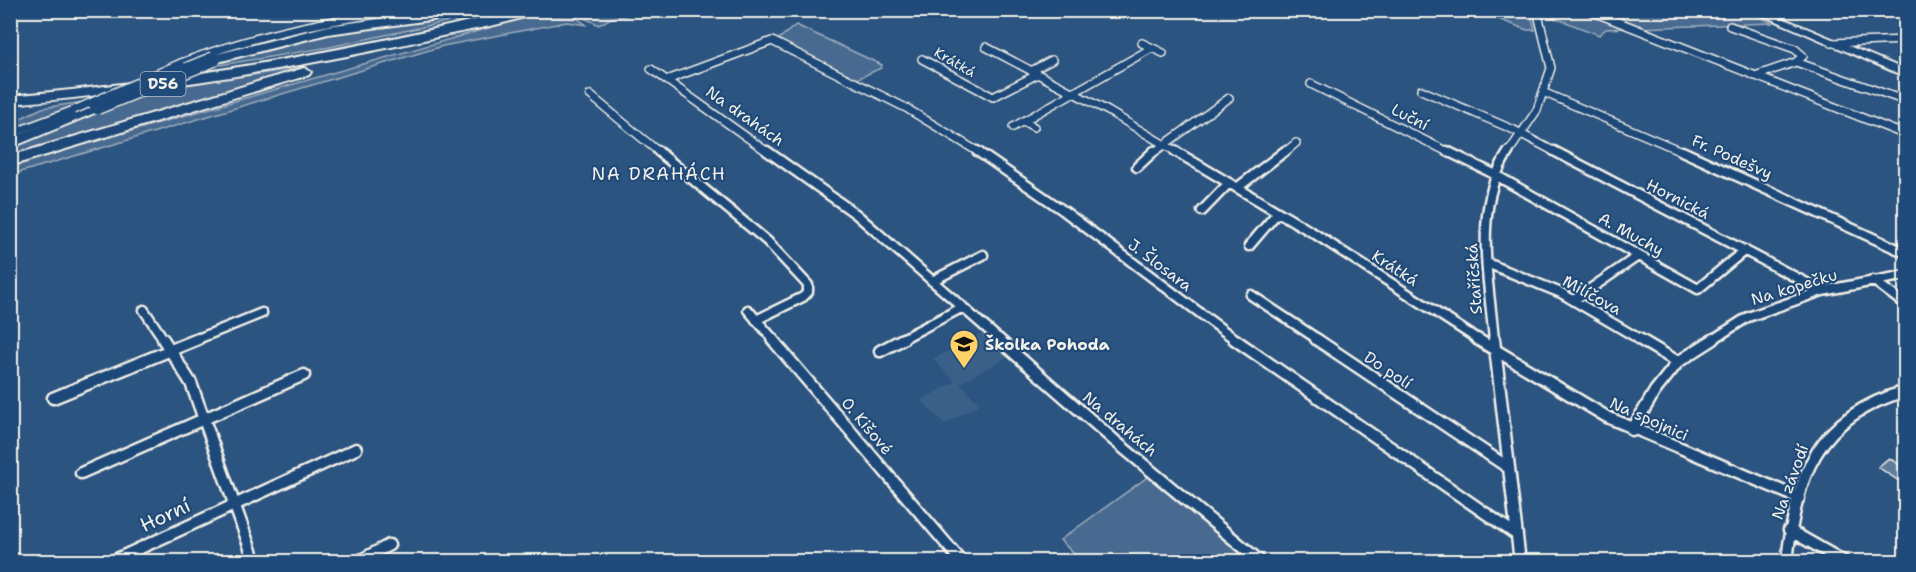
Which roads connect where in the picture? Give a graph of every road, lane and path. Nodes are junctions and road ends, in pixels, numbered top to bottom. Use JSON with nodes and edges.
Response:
{"nodes":[{"id":1,"x":407,"y":10,"type":"edge"},
{"id":2,"x":475,"y":10,"type":"edge"},
{"id":3,"x":511,"y":10,"type":"edge"},
{"id":4,"x":533,"y":10,"type":"edge"},
{"id":5,"x":1537,"y":10,"type":"edge"},
{"id":6,"x":1588,"y":10,"type":"edge"},
{"id":7,"x":1755,"y":10,"type":"edge"},
{"id":8,"x":1730,"y":26,"type":"dead end"},
{"id":9,"x":464,"y":28,"type":"junction"},
{"id":10,"x":1905,"y":40,"type":"edge"},
{"id":11,"x":1890,"y":41,"type":"junction"},
{"id":12,"x":1142,"y":43,"type":"dead end"},
{"id":13,"x":1832,"y":43,"type":"junction"},
{"id":14,"x":1905,"y":46,"type":"edge"},
{"id":15,"x":986,"y":47,"type":"dead end"},
{"id":16,"x":1152,"y":48,"type":"junction"},
{"id":17,"x":1163,"y":53,"type":"dead end"},
{"id":18,"x":922,"y":59,"type":"dead end"},
{"id":19,"x":1052,"y":60,"type":"dead end"},
{"id":20,"x":1796,"y":62,"type":"junction"},
{"id":21,"x":651,"y":69,"type":"dead end"},
{"id":22,"x":1035,"y":73,"type":"junction"},
{"id":23,"x":1905,"y":74,"type":"edge"},
{"id":24,"x":1755,"y":76,"type":"junction"},
{"id":25,"x":667,"y":80,"type":"junction"},
{"id":26,"x":1311,"y":84,"type":"dead end"},
{"id":27,"x":1421,"y":90,"type":"dead end"},
{"id":28,"x":1073,"y":93,"type":"junction"},
{"id":29,"x":1545,"y":93,"type":"junction"},
{"id":30,"x":10,"y":94,"type":"edge"},
{"id":31,"x":591,"y":95,"type":"dead end"},
{"id":32,"x":1229,"y":98,"type":"dead end"},
{"id":33,"x":10,"y":100,"type":"edge"},
{"id":34,"x":1905,"y":101,"type":"edge"},
{"id":35,"x":1023,"y":121,"type":"junction"},
{"id":36,"x":1013,"y":127,"type":"dead end"},
{"id":37,"x":1034,"y":127,"type":"dead end"},
{"id":38,"x":10,"y":134,"type":"edge"},
{"id":39,"x":1905,"y":135,"type":"edge"},
{"id":40,"x":1520,"y":136,"type":"junction"},
{"id":41,"x":1163,"y":143,"type":"junction"},
{"id":42,"x":1296,"y":143,"type":"dead end"},
{"id":43,"x":10,"y":144,"type":"edge"},
{"id":44,"x":10,"y":161,"type":"edge"},
{"id":45,"x":1137,"y":167,"type":"dead end"},
{"id":46,"x":1496,"y":176,"type":"junction"},
{"id":47,"x":1228,"y":183,"type":"junction"},
{"id":48,"x":1238,"y":188,"type":"junction"},
{"id":49,"x":1202,"y":211,"type":"dead end"},
{"id":50,"x":1278,"y":212,"type":"junction"},
{"id":51,"x":1249,"y":246,"type":"dead end"},
{"id":52,"x":1745,"y":250,"type":"junction"},
{"id":53,"x":1905,"y":253,"type":"edge"},
{"id":54,"x":983,"y":255,"type":"dead end"},
{"id":55,"x":1638,"y":256,"type":"junction"},
{"id":56,"x":1487,"y":263,"type":"junction"},
{"id":57,"x":1905,"y":275,"type":"edge"},
{"id":58,"x":932,"y":280,"type":"junction"},
{"id":59,"x":1873,"y":280,"type":"junction"},
{"id":60,"x":1822,"y":291,"type":"junction"},
{"id":61,"x":1251,"y":295,"type":"dead end"},
{"id":62,"x":1574,"y":300,"type":"junction"},
{"id":63,"x":1905,"y":305,"type":"edge"},
{"id":64,"x":963,"y":307,"type":"junction"},
{"id":65,"x":144,"y":310,"type":"dead end"},
{"id":66,"x":748,"y":310,"type":"dead end"},
{"id":67,"x":262,"y":313,"type":"dead end"},
{"id":68,"x":756,"y":320,"type":"junction"},
{"id":69,"x":1495,"y":350,"type":"junction"},
{"id":70,"x":172,"y":351,"type":"junction"},
{"id":71,"x":880,"y":351,"type":"dead end"},
{"id":72,"x":1678,"y":362,"type":"junction"},
{"id":73,"x":304,"y":375,"type":"dead end"},
{"id":74,"x":1905,"y":392,"type":"edge"},
{"id":75,"x":53,"y":398,"type":"dead end"},
{"id":76,"x":205,"y":419,"type":"junction"},
{"id":77,"x":1632,"y":430,"type":"junction"},
{"id":78,"x":356,"y":449,"type":"dead end"},
{"id":79,"x":1509,"y":468,"type":"junction"},
{"id":80,"x":81,"y":473,"type":"dead end"},
{"id":81,"x":1799,"y":498,"type":"junction"},
{"id":82,"x":236,"y":504,"type":"junction"},
{"id":83,"x":1790,"y":530,"type":"junction"},
{"id":84,"x":1517,"y":535,"type":"junction"},
{"id":85,"x":389,"y":545,"type":"dead end"},
{"id":86,"x":110,"y":561,"type":"edge"},
{"id":87,"x":255,"y":561,"type":"edge"},
{"id":88,"x":357,"y":561,"type":"edge"},
{"id":89,"x":962,"y":561,"type":"edge"},
{"id":90,"x":1261,"y":561,"type":"edge"},
{"id":91,"x":1520,"y":561,"type":"edge"},
{"id":92,"x":1787,"y":561,"type":"edge"},
{"id":93,"x":1845,"y":561,"type":"edge"}],
"edges":[{"from":1,"to":38,"type":"street","bridge":true},
{"from":2,"to":43,"type":"highway","bridge":true},
{"from":3,"to":30,"type":"highway","number":"D56"},
{"from":4,"to":9,"type":"highway","number":"D56"},
{"from":5,"to":29,"type":"street","name":"Staříčská"},
{"from":6,"to":24,"type":"street"},
{"from":7,"to":13,"type":"street"},
{"from":8,"to":20,"type":"street"},
{"from":9,"to":33,"type":"highway","number":"D56"},
{"from":9,"to":44,"type":"highway"},
{"from":10,"to":11,"type":"street"},
{"from":11,"to":13,"type":"street"},
{"from":11,"to":14,"type":"street"},
{"from":12,"to":16,"type":"street"},
{"from":13,"to":23,"type":"street"},
{"from":15,"to":22,"type":"street","name":"Krátká"},
{"from":16,"to":17,"type":"street"},
{"from":16,"to":28,"type":"street"},
{"from":18,"to":22,"type":"street","name":"Krátká"},
{"from":19,"to":22,"type":"street","name":"Krátká"},
{"from":20,"to":24,"type":"street"},
{"from":20,"to":34,"type":"street"},
{"from":21,"to":25,"type":"street","name":"Na drahách"},
{"from":22,"to":28,"type":"street","name":"Krátká"},
{"from":24,"to":39,"type":"street"},
{"from":25,"to":58,"type":"street","name":"Na drahách"},
{"from":25,"to":84,"type":"street","name":"J. Šlosara"},
{"from":26,"to":46,"type":"street","name":"Luční"},
{"from":27,"to":40,"type":"street","name":"Hornická"},
{"from":28,"to":35,"type":"street"},
{"from":28,"to":41,"type":"street","name":"Krátká"},
{"from":29,"to":40,"type":"street","name":"Staříčská"},
{"from":29,"to":53,"type":"street","name":"Fr. Podešvy"},
{"from":31,"to":68,"type":"street"},
{"from":32,"to":41,"type":"street"},
{"from":35,"to":36,"type":"street"},
{"from":35,"to":37,"type":"street"},
{"from":40,"to":46,"type":"street","name":"Staříčská"},
{"from":40,"to":52,"type":"street","name":"Hornická"},
{"from":41,"to":45,"type":"street"},
{"from":41,"to":47,"type":"street","name":"Krátká"},
{"from":42,"to":48,"type":"street"},
{"from":46,"to":55,"type":"street","name":"A. Muchy"},
{"from":46,"to":56,"type":"street","name":"Staříčská"},
{"from":47,"to":48,"type":"street","name":"Krátká"},
{"from":47,"to":49,"type":"street"},
{"from":48,"to":50,"type":"street","name":"Krátká"},
{"from":50,"to":51,"type":"street"},
{"from":50,"to":69,"type":"street","name":"Krátká"},
{"from":52,"to":55,"type":"street","name":"A. Muchy"},
{"from":52,"to":60,"type":"street","name":"Hornická"},
{"from":54,"to":58,"type":"street"},
{"from":55,"to":62,"type":"street"},
{"from":56,"to":62,"type":"street","name":"Milíčova"},
{"from":56,"to":69,"type":"street","name":"Staříčská"},
{"from":57,"to":59,"type":"street","name":"Na kopečku"},
{"from":58,"to":64,"type":"street","name":"Na drahách"},
{"from":59,"to":60,"type":"street","name":"Na kopečku"},
{"from":59,"to":63,"type":"street"},
{"from":60,"to":72,"type":"street","name":"Na kopečku"},
{"from":61,"to":79,"type":"street","name":"Do polí"},
{"from":62,"to":72,"type":"street","name":"Milíčova"},
{"from":64,"to":71,"type":"street"},
{"from":64,"to":90,"type":"street","name":"Na drahách"},
{"from":65,"to":70,"type":"street"},
{"from":66,"to":68,"type":"street","name":"O. Kišové"},
{"from":67,"to":70,"type":"street"},
{"from":68,"to":89,"type":"street","name":"O. Kišové"},
{"from":69,"to":77,"type":"street","name":"Na spojnici"},
{"from":69,"to":79,"type":"street","name":"Staříčská"},
{"from":70,"to":75,"type":"street"},
{"from":70,"to":76,"type":"street"},
{"from":72,"to":77,"type":"street","name":"Na kopečku"},
{"from":73,"to":76,"type":"street"},
{"from":74,"to":81,"type":"street","name":"Na závodí"},
{"from":76,"to":80,"type":"street"},
{"from":76,"to":82,"type":"street"},
{"from":77,"to":81,"type":"street","name":"Na spojnici"},
{"from":78,"to":82,"type":"street","name":"Horní"},
{"from":79,"to":84,"type":"street","name":"Staříčská"},
{"from":81,"to":83,"type":"street","name":"Na závodí"},
{"from":82,"to":86,"type":"street","name":"Horní"},
{"from":82,"to":87,"type":"street"},
{"from":83,"to":92,"type":"street","name":"Na závodí"},
{"from":83,"to":93,"type":"street"},
{"from":84,"to":91,"type":"street","name":"Staříčská"},
{"from":85,"to":88,"type":"street"}]}
